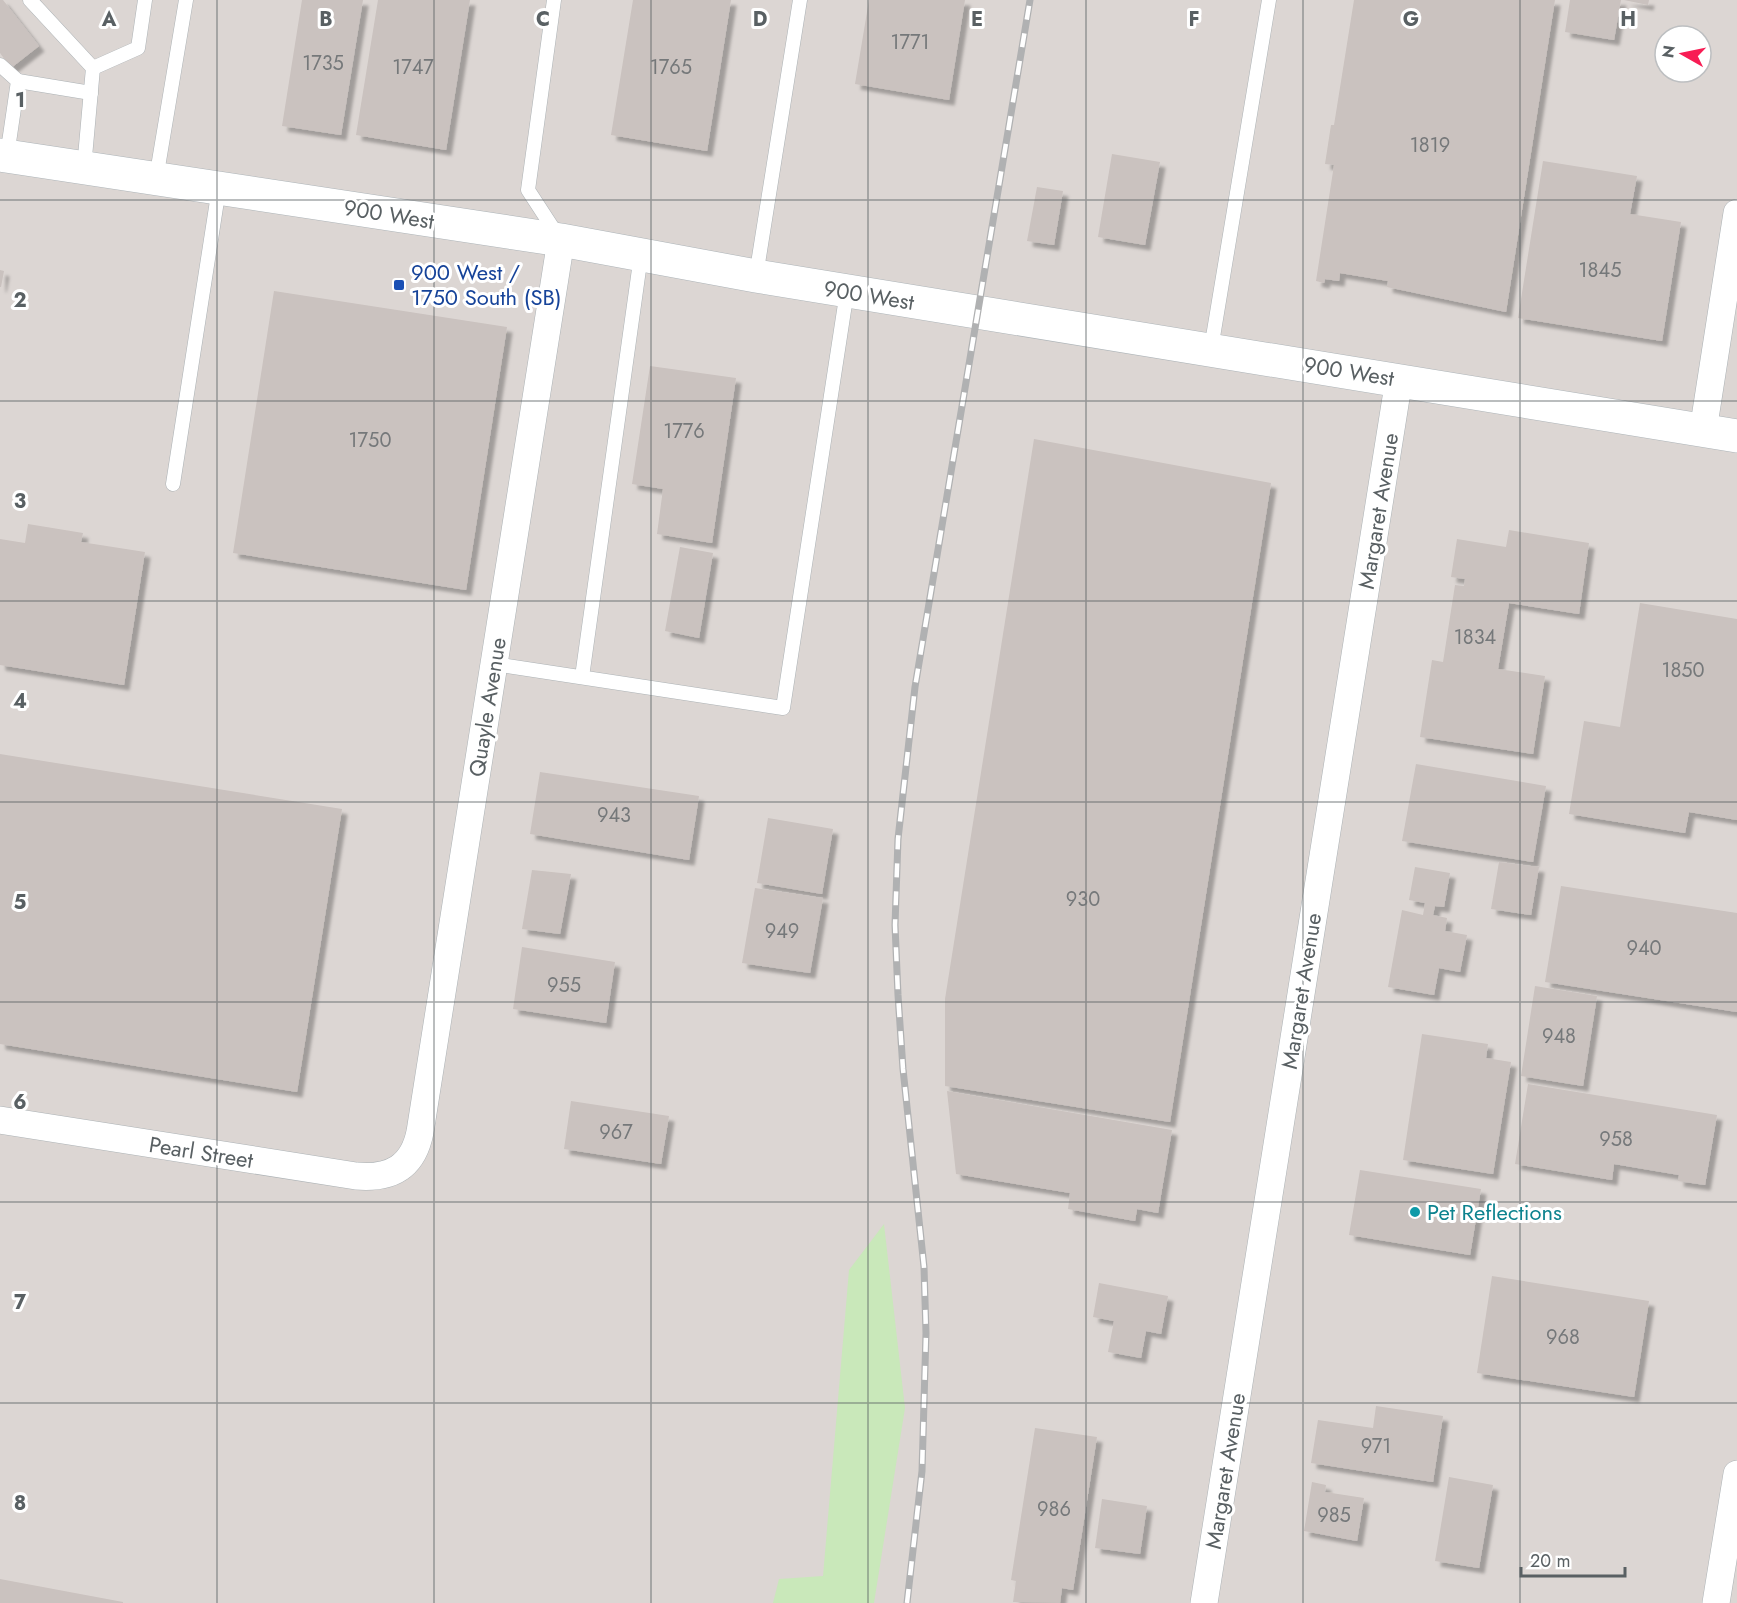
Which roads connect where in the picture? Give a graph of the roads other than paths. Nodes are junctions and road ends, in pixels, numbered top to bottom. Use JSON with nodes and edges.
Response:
{"nodes":[{"id":1,"x":30,"y":0,"type":"edge"},
{"id":2,"x":145,"y":0,"type":"edge"},
{"id":3,"x":186,"y":0,"type":"edge"},
{"id":4,"x":555,"y":0,"type":"edge"},
{"id":5,"x":800,"y":0,"type":"edge"},
{"id":6,"x":1269,"y":0,"type":"edge"},
{"id":7,"x":0,"y":65,"type":"edge"},
{"id":8,"x":93,"y":68,"type":"junction"},
{"id":9,"x":18,"y":81,"type":"junction"},
{"id":10,"x":91,"y":93,"type":"junction"},
{"id":11,"x":3,"y":155,"type":"edge"},
{"id":12,"x":84,"y":168,"type":"junction"},
{"id":13,"x":156,"y":179,"type":"junction"},
{"id":14,"x":219,"y":188,"type":"junction"},
{"id":15,"x":1737,"y":213,"type":"edge"},
{"id":16,"x":561,"y":240,"type":"junction"},
{"id":17,"x":641,"y":255,"type":"junction"},
{"id":18,"x":756,"y":276,"type":"junction"},
{"id":19,"x":847,"y":291,"type":"junction"},
{"id":20,"x":1211,"y":349,"type":"junction"},
{"id":21,"x":1399,"y":379,"type":"junction"},
{"id":22,"x":1703,"y":431,"type":"junction"},
{"id":23,"x":1737,"y":436,"type":"edge"},
{"id":24,"x":172,"y":484,"type":"dead end"},
{"id":25,"x":494,"y":664,"type":"junction"},
{"id":26,"x":582,"y":677,"type":"junction"},
{"id":27,"x":0,"y":1120,"type":"edge"},
{"id":28,"x":401,"y":1169,"type":"joint"},
{"id":29,"x":1737,"y":1474,"type":"edge"},
{"id":30,"x":1203,"y":1603,"type":"edge"},
{"id":31,"x":1716,"y":1603,"type":"edge"}],
"edges":[{"from":1,"to":8,"type":"lane"},
{"from":2,"to":8,"type":"lane"},
{"from":3,"to":13,"type":"lane"},
{"from":4,"to":16,"type":"lane"},
{"from":5,"to":18,"type":"lane"},
{"from":6,"to":20,"type":"lane"},
{"from":7,"to":9,"type":"lane"},
{"from":8,"to":10,"type":"lane"},
{"from":9,"to":10,"type":"lane"},
{"from":9,"to":11,"type":"lane"},
{"from":10,"to":12,"type":"lane"},
{"from":11,"to":12,"type":"main road","name":"900 West"},
{"from":12,"to":13,"type":"main road","name":"900 West"},
{"from":13,"to":14,"type":"main road","name":"900 West"},
{"from":14,"to":16,"type":"main road","name":"900 West"},
{"from":14,"to":24,"type":"lane"},
{"from":15,"to":22,"type":"street"},
{"from":16,"to":17,"type":"main road","name":"900 West"},
{"from":16,"to":25,"type":"street","name":"Quayle Avenue"},
{"from":17,"to":18,"type":"main road","name":"900 West"},
{"from":17,"to":26,"type":"lane"},
{"from":18,"to":19,"type":"main road","name":"900 West"},
{"from":19,"to":20,"type":"main road","name":"900 West"},
{"from":19,"to":26,"type":"lane"},
{"from":20,"to":21,"type":"main road","name":"900 West"},
{"from":21,"to":22,"type":"main road","name":"900 West"},
{"from":21,"to":30,"type":"street","name":"Margaret Avenue"},
{"from":22,"to":23,"type":"main road","name":"900 West"},
{"from":25,"to":26,"type":"lane"},
{"from":25,"to":28,"type":"street","name":"Quayle Avenue"},
{"from":27,"to":28,"type":"street","name":"Pearl Street"},
{"from":29,"to":31,"type":"street"}]}
